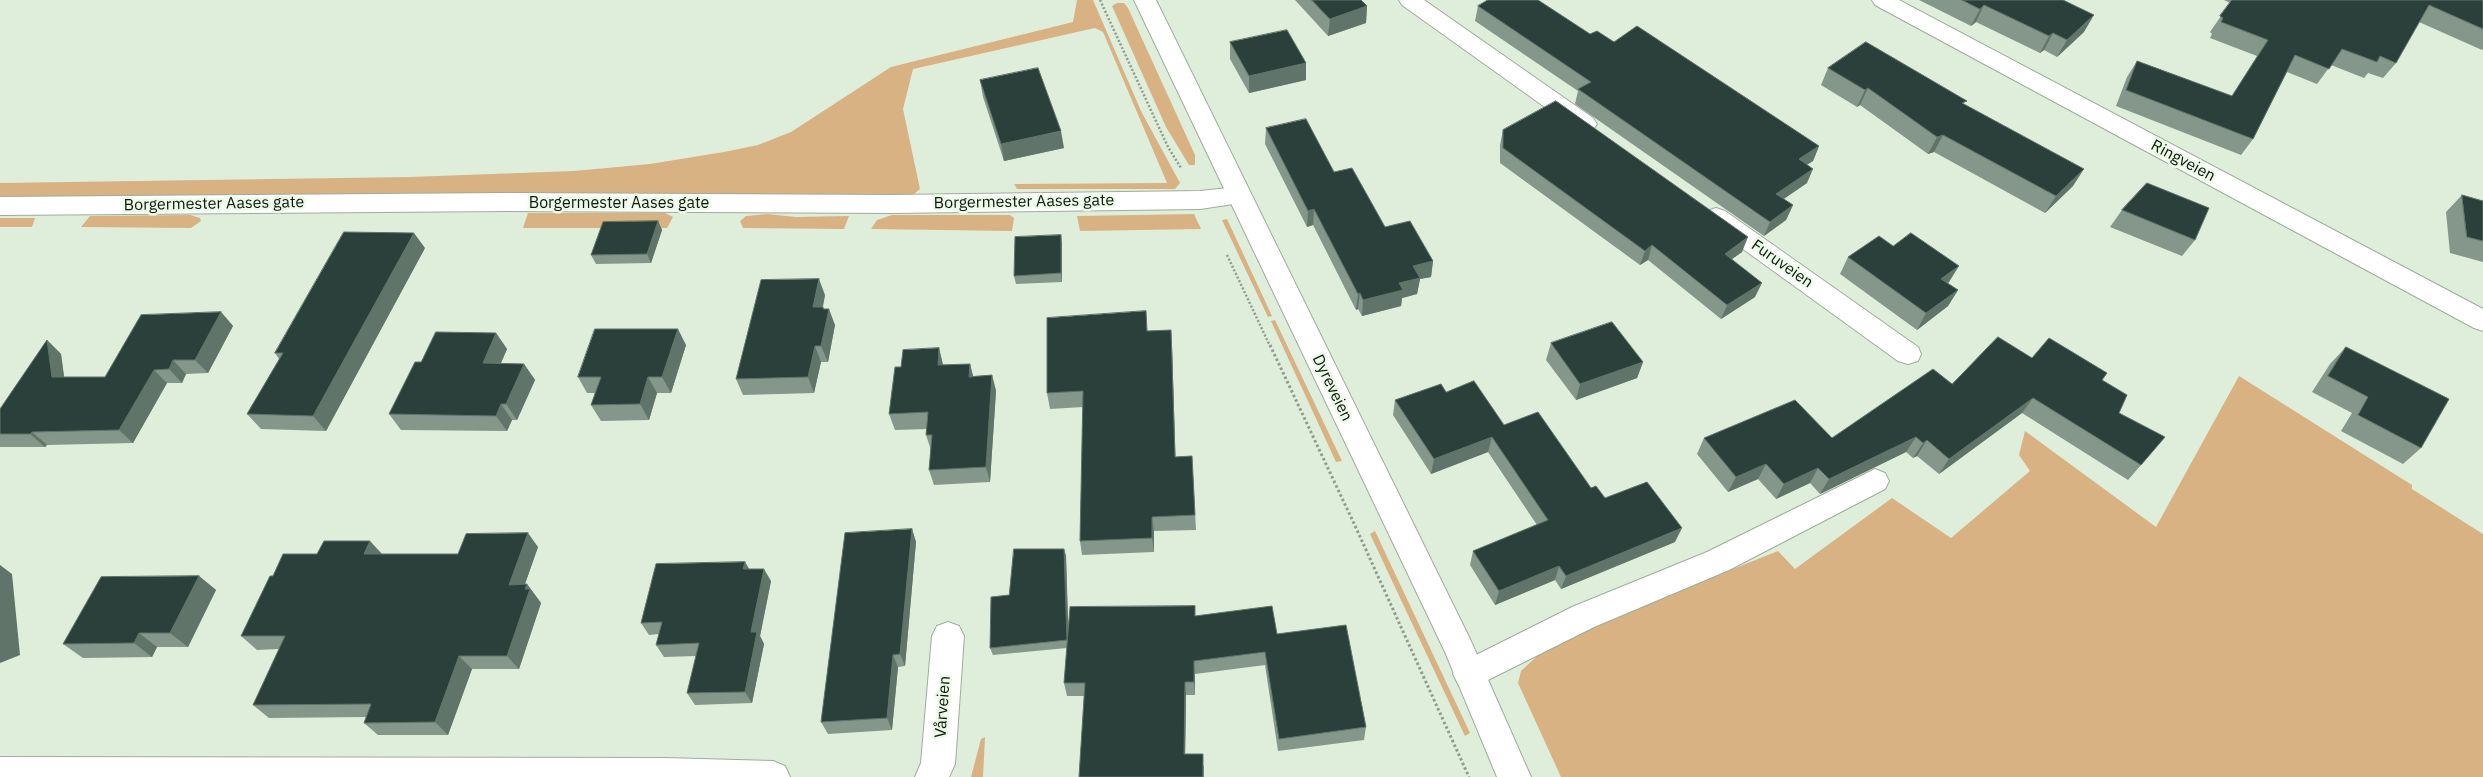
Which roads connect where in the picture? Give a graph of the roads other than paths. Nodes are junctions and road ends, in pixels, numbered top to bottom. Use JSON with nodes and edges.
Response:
{"nodes":[{"id":1,"x":1145,"y":0,"type":"edge"},
{"id":2,"x":1410,"y":0,"type":"edge"},
{"id":3,"x":1883,"y":0,"type":"edge"},
{"id":4,"x":1603,"y":137,"type":"edge"},
{"id":5,"x":1238,"y":196,"type":"junction"},
{"id":6,"x":0,"y":206,"type":"edge"},
{"id":7,"x":1700,"y":206,"type":"edge"},
{"id":8,"x":2483,"y":322,"type":"edge"},
{"id":9,"x":1908,"y":354,"type":"dead end"},
{"id":10,"x":1875,"y":480,"type":"dead end"},
{"id":11,"x":948,"y":636,"type":"dead end"},
{"id":12,"x":1470,"y":674,"type":"junction"},
{"id":13,"x":0,"y":772,"type":"edge"},
{"id":14,"x":773,"y":777,"type":"edge"},
{"id":15,"x":932,"y":777,"type":"edge"},
{"id":16,"x":1514,"y":777,"type":"edge"}],
"edges":[{"from":1,"to":5,"type":"street","name":"Dyreveien"},
{"from":2,"to":4,"type":"street"},
{"from":3,"to":8,"type":"street","name":"Ringveien"},
{"from":5,"to":6,"type":"street","name":"Borgermester Aases gate"},
{"from":5,"to":12,"type":"street","name":"Dyreveien"},
{"from":7,"to":9,"type":"street","name":"Furuveien"},
{"from":10,"to":12,"type":"street"},
{"from":11,"to":15,"type":"street","name":"Vårveien"},
{"from":12,"to":16,"type":"street","name":"Dyreveien"},
{"from":13,"to":14,"type":"street"}]}
